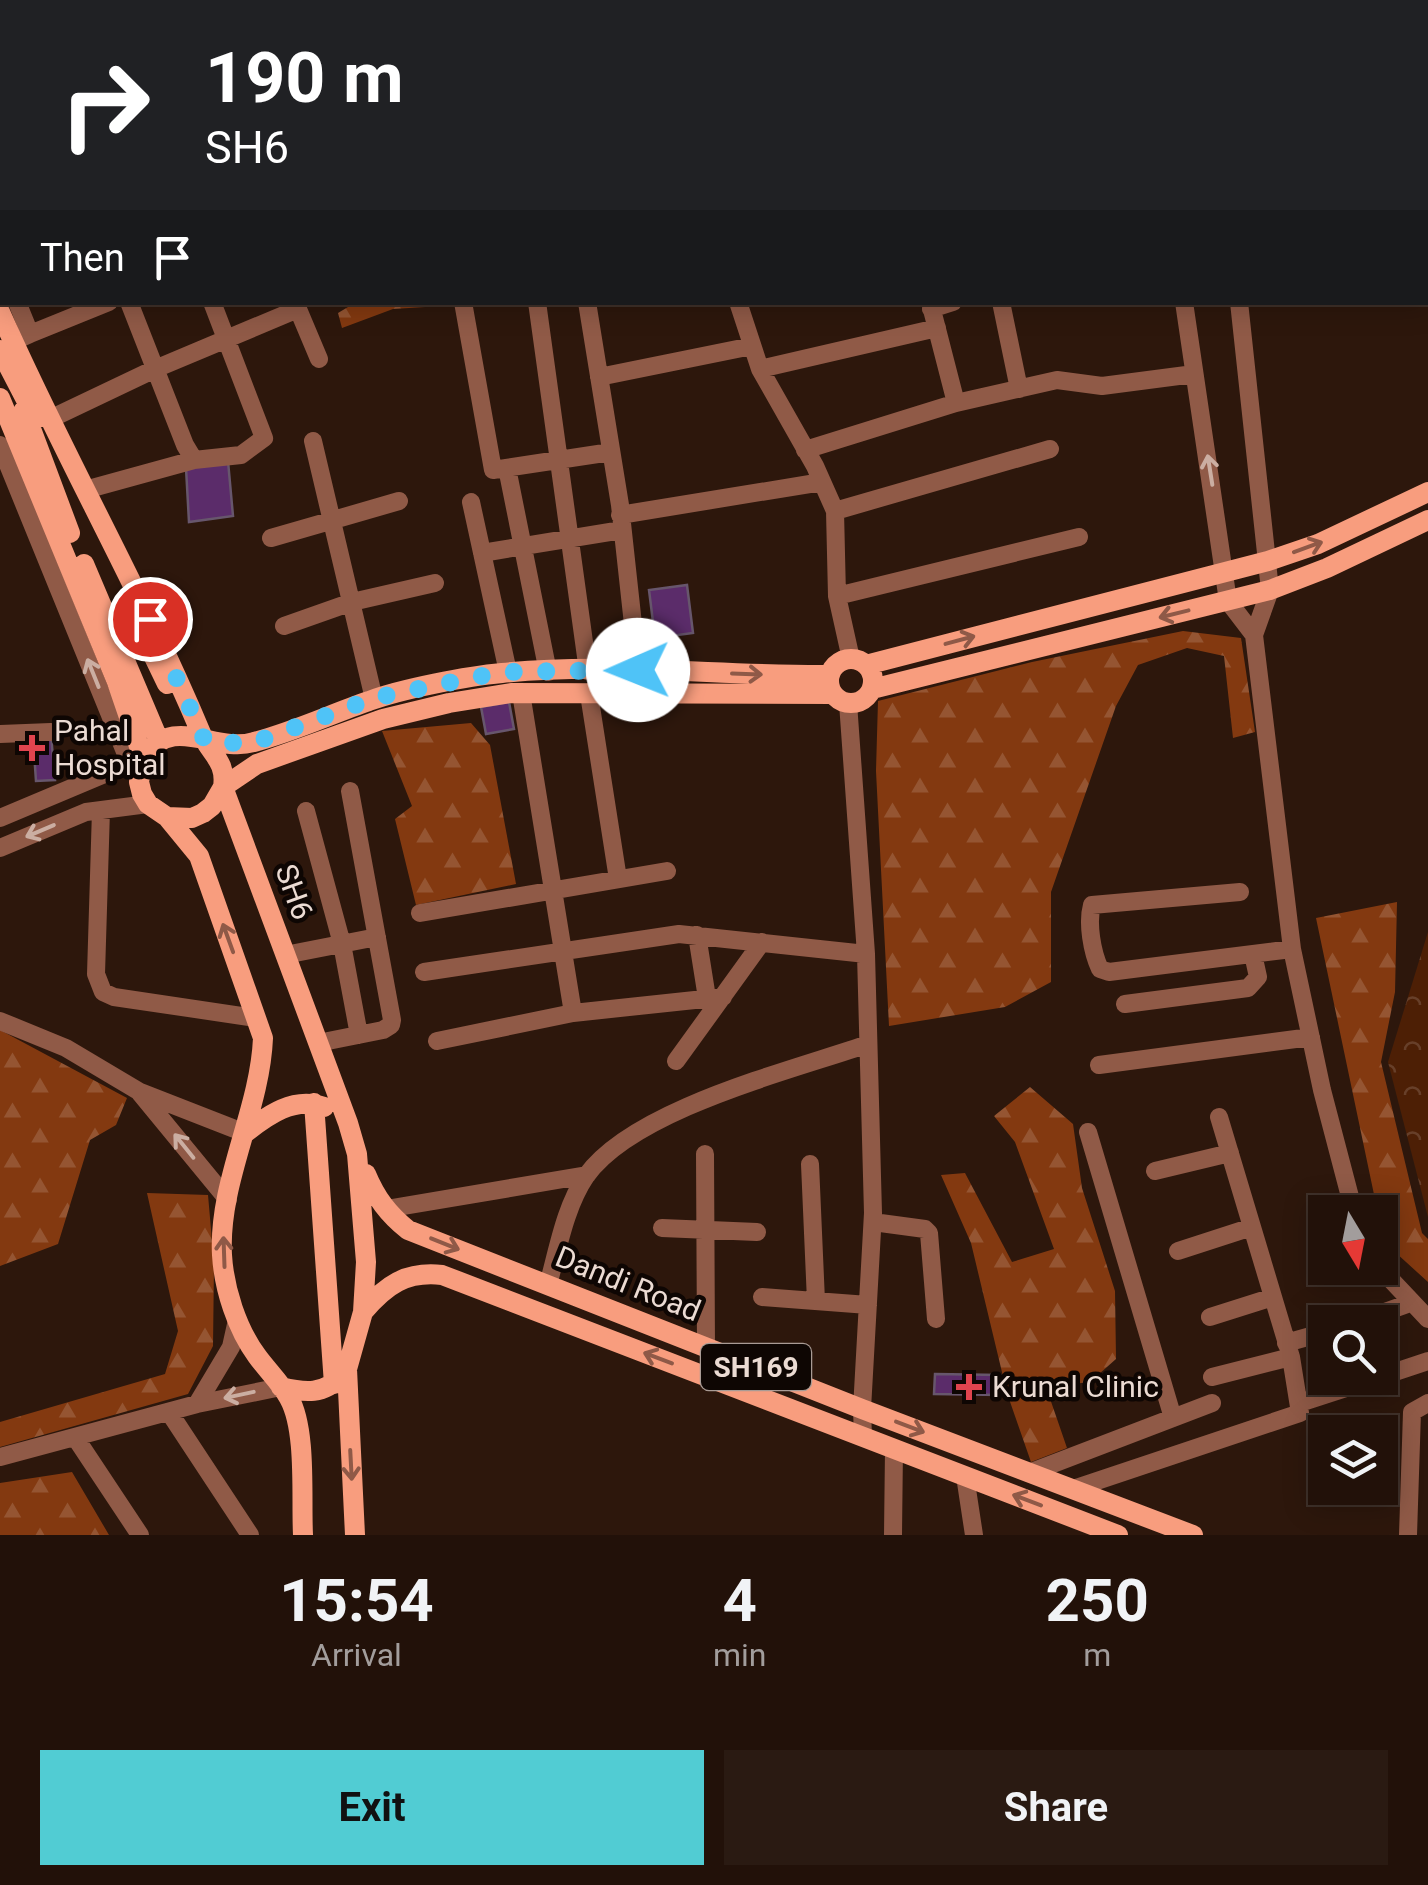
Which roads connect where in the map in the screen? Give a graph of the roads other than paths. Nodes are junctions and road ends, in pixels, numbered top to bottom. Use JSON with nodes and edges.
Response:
{"nodes":[{"id":1,"x":17,"y":305,"type":"edge"},
{"id":2,"x":102,"y":305,"type":"edge"},
{"id":3,"x":130,"y":305,"type":"edge"},
{"id":4,"x":213,"y":305,"type":"edge"},
{"id":5,"x":465,"y":305,"type":"edge"},
{"id":6,"x":536,"y":305,"type":"edge"},
{"id":7,"x":587,"y":305,"type":"edge"},
{"id":8,"x":739,"y":305,"type":"edge"},
{"id":9,"x":1002,"y":305,"type":"edge"},
{"id":10,"x":1184,"y":305,"type":"edge"},
{"id":11,"x":1239,"y":305,"type":"edge"},
{"id":12,"x":297,"y":306,"type":"edge"},
{"id":13,"x":931,"y":306,"type":"edge"},
{"id":14,"x":0,"y":312,"type":"edge"},
{"id":15,"x":936,"y":328,"type":"junction"},
{"id":16,"x":228,"y":341,"type":"junction"},
{"id":17,"x":12,"y":345,"type":"edge"},
{"id":18,"x":752,"y":346,"type":"junction"},
{"id":19,"x":320,"y":359,"type":"dead end"},
{"id":20,"x":155,"y":369,"type":"junction"},
{"id":21,"x":760,"y":370,"type":"junction"},
{"id":22,"x":1194,"y":374,"type":"junction"},
{"id":23,"x":599,"y":376,"type":"junction"},
{"id":24,"x":1019,"y":388,"type":"junction"},
{"id":25,"x":0,"y":398,"type":"edge"},
{"id":26,"x":956,"y":403,"type":"junction"},
{"id":27,"x":50,"y":418,"type":"junction"},
{"id":28,"x":313,"y":441,"type":"dead end"},
{"id":29,"x":0,"y":444,"type":"edge"},
{"id":30,"x":1050,"y":449,"type":"dead end"},
{"id":31,"x":805,"y":450,"type":"junction"},
{"id":32,"x":611,"y":452,"type":"junction"},
{"id":33,"x":558,"y":458,"type":"junction"},
{"id":34,"x":194,"y":460,"type":"junction"},
{"id":35,"x":11,"y":462,"type":"edge"},
{"id":36,"x":508,"y":468,"type":"junction"},
{"id":37,"x":822,"y":482,"type":"junction"},
{"id":38,"x":86,"y":490,"type":"junction"},
{"id":39,"x":1428,"y":492,"type":"edge"},
{"id":40,"x":399,"y":501,"type":"dead end"},
{"id":41,"x":471,"y":502,"type":"dead end"},
{"id":42,"x":835,"y":511,"type":"junction"},
{"id":43,"x":1428,"y":520,"type":"edge"},
{"id":44,"x":332,"y":522,"type":"junction"},
{"id":45,"x":621,"y":522,"type":"junction"},
{"id":46,"x":1079,"y":537,"type":"dead end"},
{"id":47,"x":271,"y":538,"type":"dead end"},
{"id":48,"x":568,"y":538,"type":"junction"},
{"id":49,"x":523,"y":546,"type":"junction"},
{"id":50,"x":482,"y":553,"type":"junction"},
{"id":51,"x":1268,"y":561,"type":"junction"},
{"id":52,"x":1224,"y":571,"type":"junction"},
{"id":53,"x":435,"y":583,"type":"dead end"},
{"id":54,"x":1270,"y":590,"type":"junction"},
{"id":55,"x":837,"y":596,"type":"junction"},
{"id":56,"x":1228,"y":601,"type":"junction"},
{"id":57,"x":352,"y":602,"type":"junction"},
{"id":58,"x":284,"y":626,"type":"dead end"},
{"id":59,"x":1254,"y":635,"type":"junction"},
{"id":60,"x":858,"y":662,"type":"junction"},
{"id":61,"x":638,"y":670,"type":"junction"},
{"id":62,"x":588,"y":671,"type":"junction"},
{"id":63,"x":508,"y":672,"type":"junction"},
{"id":64,"x":548,"y":672,"type":"junction"},
{"id":65,"x":872,"y":689,"type":"junction"},
{"id":66,"x":836,"y":691,"type":"junction"},
{"id":67,"x":521,"y":693,"type":"junction"},
{"id":68,"x":590,"y":694,"type":"junction"},
{"id":69,"x":374,"y":698,"type":"junction"},
{"id":70,"x":51,"y":732,"type":"dead end"},
{"id":71,"x":0,"y":734,"type":"edge"},
{"id":72,"x":198,"y":738,"type":"junction"},
{"id":73,"x":159,"y":741,"type":"junction"},
{"id":74,"x":136,"y":761,"type":"junction"},
{"id":75,"x":223,"y":787,"type":"junction"},
{"id":76,"x":350,"y":791,"type":"dead end"},
{"id":77,"x":148,"y":804,"type":"junction"},
{"id":78,"x":100,"y":810,"type":"junction"},
{"id":79,"x":306,"y":811,"type":"dead end"},
{"id":80,"x":167,"y":817,"type":"junction"},
{"id":81,"x":0,"y":818,"type":"edge"},
{"id":82,"x":0,"y":848,"type":"edge"},
{"id":83,"x":667,"y":871,"type":"dead end"},
{"id":84,"x":618,"y":879,"type":"junction"},
{"id":85,"x":552,"y":889,"type":"junction"},
{"id":86,"x":1240,"y":892,"type":"dead end"},
{"id":87,"x":420,"y":912,"type":"dead end"},
{"id":88,"x":696,"y":935,"type":"junction"},
{"id":89,"x":377,"y":937,"type":"junction"},
{"id":90,"x":762,"y":942,"type":"junction"},
{"id":91,"x":342,"y":944,"type":"junction"},
{"id":92,"x":1292,"y":949,"type":"junction"},
{"id":93,"x":562,"y":950,"type":"junction"},
{"id":94,"x":866,"y":954,"type":"junction"},
{"id":95,"x":1254,"y":954,"type":"junction"},
{"id":96,"x":285,"y":955,"type":"junction"},
{"id":97,"x":424,"y":972,"type":"dead end"},
{"id":98,"x":715,"y":998,"type":"junction"},
{"id":99,"x":1124,"y":1004,"type":"dead end"},
{"id":100,"x":572,"y":1013,"type":"junction"},
{"id":101,"x":256,"y":1018,"type":"junction"},
{"id":102,"x":0,"y":1021,"type":"edge"},
{"id":103,"x":359,"y":1035,"type":"junction"},
{"id":104,"x":1311,"y":1037,"type":"junction"},
{"id":105,"x":437,"y":1042,"type":"dead end"},
{"id":106,"x":318,"y":1043,"type":"junction"},
{"id":107,"x":868,"y":1044,"type":"junction"},
{"id":108,"x":676,"y":1061,"type":"dead end"},
{"id":109,"x":1099,"y":1065,"type":"dead end"},
{"id":110,"x":140,"y":1092,"type":"junction"},
{"id":111,"x":314,"y":1104,"type":"junction"},
{"id":112,"x":1219,"y":1117,"type":"dead end"},
{"id":113,"x":348,"y":1123,"type":"junction"},
{"id":114,"x":1088,"y":1132,"type":"dead end"},
{"id":115,"x":245,"y":1133,"type":"junction"},
{"id":116,"x":1230,"y":1153,"type":"junction"},
{"id":117,"x":357,"y":1154,"type":"junction"},
{"id":118,"x":705,"y":1154,"type":"dead end"},
{"id":119,"x":810,"y":1164,"type":"dead end"},
{"id":120,"x":1155,"y":1170,"type":"dead end"},
{"id":121,"x":587,"y":1175,"type":"junction"},
{"id":122,"x":1350,"y":1195,"type":"edge"},
{"id":123,"x":228,"y":1200,"type":"junction"},
{"id":124,"x":386,"y":1209,"type":"junction"},
{"id":125,"x":873,"y":1222,"type":"junction"},
{"id":126,"x":1252,"y":1227,"type":"junction"},
{"id":127,"x":662,"y":1228,"type":"dead end"},
{"id":128,"x":706,"y":1231,"type":"junction"},
{"id":129,"x":757,"y":1232,"type":"dead end"},
{"id":130,"x":1178,"y":1252,"type":"dead end"},
{"id":131,"x":548,"y":1285,"type":"junction"},
{"id":132,"x":1394,"y":1285,"type":"edge"},
{"id":133,"x":762,"y":1297,"type":"dead end"},
{"id":134,"x":1272,"y":1297,"type":"junction"},
{"id":135,"x":816,"y":1301,"type":"junction"},
{"id":136,"x":1410,"y":1304,"type":"junction"},
{"id":137,"x":868,"y":1305,"type":"junction"},
{"id":138,"x":1398,"y":1308,"type":"edge"},
{"id":139,"x":362,"y":1312,"type":"junction"},
{"id":140,"x":1210,"y":1317,"type":"dead end"},
{"id":141,"x":237,"y":1320,"type":"junction"},
{"id":142,"x":936,"y":1320,"type":"dead end"},
{"id":143,"x":1428,"y":1320,"type":"edge"},
{"id":144,"x":1308,"y":1340,"type":"edge"},
{"id":145,"x":706,"y":1348,"type":"junction"},
{"id":146,"x":1289,"y":1350,"type":"junction"},
{"id":147,"x":1428,"y":1361,"type":"edge"},
{"id":148,"x":1398,"y":1371,"type":"edge"},
{"id":149,"x":340,"y":1377,"type":"junction"},
{"id":150,"x":1212,"y":1377,"type":"dead end"},
{"id":151,"x":286,"y":1394,"type":"junction"},
{"id":152,"x":1324,"y":1395,"type":"edge"},
{"id":153,"x":1428,"y":1402,"type":"edge"},
{"id":154,"x":1212,"y":1403,"type":"dead end"},
{"id":155,"x":1300,"y":1403,"type":"junction"},
{"id":156,"x":197,"y":1404,"type":"junction"},
{"id":157,"x":862,"y":1409,"type":"junction"},
{"id":158,"x":169,"y":1412,"type":"junction"},
{"id":159,"x":1173,"y":1418,"type":"junction"},
{"id":160,"x":863,"y":1437,"type":"junction"},
{"id":161,"x":75,"y":1438,"type":"junction"},
{"id":162,"x":894,"y":1449,"type":"junction"},
{"id":163,"x":0,"y":1457,"type":"edge"},
{"id":164,"x":1029,"y":1473,"type":"junction"},
{"id":165,"x":964,"y":1476,"type":"junction"},
{"id":166,"x":1073,"y":1490,"type":"junction"},
{"id":167,"x":140,"y":1535,"type":"edge"},
{"id":168,"x":250,"y":1535,"type":"edge"},
{"id":169,"x":303,"y":1535,"type":"edge"},
{"id":170,"x":355,"y":1535,"type":"edge"},
{"id":171,"x":893,"y":1535,"type":"edge"},
{"id":172,"x":974,"y":1535,"type":"edge"},
{"id":173,"x":1118,"y":1535,"type":"edge"},
{"id":174,"x":1193,"y":1535,"type":"edge"},
{"id":175,"x":1408,"y":1535,"type":"edge"}],
"edges":[{"from":1,"to":17,"type":"street"},
{"from":2,"to":17,"type":"street"},
{"from":3,"to":20,"type":"street"},
{"from":4,"to":16,"type":"street"},
{"from":5,"to":36,"type":"street"},
{"from":6,"to":33,"type":"street"},
{"from":7,"to":23,"type":"street"},
{"from":8,"to":18,"type":"street"},
{"from":9,"to":24,"type":"street"},
{"from":10,"to":22,"type":"street"},
{"from":11,"to":51,"type":"street"},
{"from":12,"to":16,"type":"street"},
{"from":12,"to":19,"type":"street"},
{"from":13,"to":15,"type":"street"},
{"from":14,"to":17,"type":"main road","name":"SH6"},
{"from":15,"to":21,"type":"street"},
{"from":15,"to":26,"type":"street"},
{"from":16,"to":20,"type":"street"},
{"from":16,"to":34,"type":"street"},
{"from":17,"to":27,"type":"main road","name":"SH6"},
{"from":17,"to":72,"type":"main road"},
{"from":17,"to":73,"type":"main road"},
{"from":18,"to":21,"type":"street"},
{"from":18,"to":23,"type":"street"},
{"from":20,"to":27,"type":"street"},
{"from":20,"to":34,"type":"street"},
{"from":21,"to":31,"type":"street"},
{"from":22,"to":24,"type":"street"},
{"from":52,"to":22,"type":"street","one_way":true},
{"from":23,"to":32,"type":"street"},
{"from":24,"to":26,"type":"street"},
{"from":25,"to":35,"type":"main road"},
{"from":26,"to":31,"type":"street"},
{"from":27,"to":38,"type":"main road","name":"SH6"},
{"from":28,"to":44,"type":"street"},
{"from":29,"to":35,"type":"street"},
{"from":30,"to":42,"type":"street"},
{"from":31,"to":37,"type":"street"},
{"from":32,"to":33,"type":"street"},
{"from":32,"to":45,"type":"street"},
{"from":33,"to":36,"type":"street"},
{"from":33,"to":48,"type":"street"},
{"from":34,"to":38,"type":"street"},
{"from":74,"to":35,"type":"street","one_way":true},
{"from":35,"to":74,"type":"main road"},
{"from":36,"to":49,"type":"street"},
{"from":37,"to":42,"type":"street"},
{"from":37,"to":45,"type":"street"},
{"from":38,"to":72,"type":"main road","name":"SH6"},
{"from":51,"to":39,"type":"main road","one_way":true},
{"from":40,"to":44,"type":"street"},
{"from":41,"to":50,"type":"street"},
{"from":42,"to":55,"type":"street"},
{"from":43,"to":54,"type":"main road"},
{"from":44,"to":47,"type":"street"},
{"from":44,"to":57,"type":"street"},
{"from":45,"to":48,"type":"street"},
{"from":45,"to":61,"type":"street"},
{"from":46,"to":55,"type":"street"},
{"from":48,"to":49,"type":"street"},
{"from":48,"to":62,"type":"street"},
{"from":49,"to":50,"type":"street"},
{"from":49,"to":64,"type":"street"},
{"from":50,"to":63,"type":"street"},
{"from":51,"to":52,"type":"main road"},
{"from":51,"to":54,"type":"street"},
{"from":52,"to":56,"type":"street"},
{"from":60,"to":52,"type":"main road","one_way":true},
{"from":53,"to":57,"type":"street"},
{"from":54,"to":56,"type":"main road"},
{"from":54,"to":59,"type":"street"},
{"from":55,"to":60,"type":"street"},
{"from":56,"to":59,"type":"street"},
{"from":56,"to":65,"type":"main road","one_way":true},
{"from":57,"to":58,"type":"street"},
{"from":57,"to":69,"type":"street"},
{"from":59,"to":92,"type":"street"},
{"from":60,"to":65,"type":"main road"},
{"from":60,"to":66,"type":"main road"},
{"from":61,"to":62,"type":"main road"},
{"from":61,"to":66,"type":"main road","one_way":true},
{"from":62,"to":64,"type":"main road"},
{"from":63,"to":64,"type":"main road"},
{"from":63,"to":69,"type":"main road"},
{"from":65,"to":66,"type":"main road"},
{"from":66,"to":68,"type":"main road"},
{"from":66,"to":94,"type":"street"},
{"from":67,"to":68,"type":"main road"},
{"from":67,"to":75,"type":"main road"},
{"from":67,"to":85,"type":"street"},
{"from":68,"to":84,"type":"street"},
{"from":69,"to":72,"type":"main road"},
{"from":70,"to":71,"type":"street"},
{"from":72,"to":73,"type":"main road"},
{"from":72,"to":75,"type":"main road","name":"SH6"},
{"from":73,"to":74,"type":"main road"},
{"from":74,"to":77,"type":"main road"},
{"from":74,"to":81,"type":"street"},
{"from":75,"to":80,"type":"main road"},
{"from":75,"to":96,"type":"main road","name":"SH6"},
{"from":76,"to":89,"type":"street"},
{"from":77,"to":78,"type":"street"},
{"from":77,"to":80,"type":"main road"},
{"from":78,"to":82,"type":"street","one_way":true},
{"from":78,"to":101,"type":"street"},
{"from":79,"to":91,"type":"street"},
{"from":101,"to":80,"type":"main road","one_way":true},
{"from":83,"to":84,"type":"street"},
{"from":84,"to":85,"type":"street"},
{"from":85,"to":87,"type":"street"},
{"from":85,"to":93,"type":"street"},
{"from":86,"to":95,"type":"street"},
{"from":88,"to":90,"type":"street"},
{"from":88,"to":93,"type":"street"},
{"from":88,"to":98,"type":"street"},
{"from":89,"to":91,"type":"street"},
{"from":89,"to":103,"type":"street"},
{"from":90,"to":94,"type":"street"},
{"from":90,"to":98,"type":"street"},
{"from":91,"to":96,"type":"street"},
{"from":91,"to":103,"type":"street"},
{"from":92,"to":95,"type":"street"},
{"from":92,"to":104,"type":"street"},
{"from":93,"to":97,"type":"street"},
{"from":93,"to":100,"type":"street"},
{"from":94,"to":107,"type":"street"},
{"from":95,"to":99,"type":"street"},
{"from":96,"to":106,"type":"main road","name":"SH6"},
{"from":98,"to":100,"type":"street"},
{"from":98,"to":108,"type":"street"},
{"from":100,"to":105,"type":"street"},
{"from":101,"to":115,"type":"main road"},
{"from":102,"to":110,"type":"street"},
{"from":103,"to":106,"type":"street"},
{"from":104,"to":109,"type":"street"},
{"from":104,"to":122,"type":"street"},
{"from":106,"to":113,"type":"main road","name":"SH6"},
{"from":107,"to":121,"type":"street"},
{"from":107,"to":125,"type":"street"},
{"from":110,"to":115,"type":"street"},
{"from":123,"to":110,"type":"street","one_way":true},
{"from":111,"to":113,"type":"main road"},
{"from":111,"to":115,"type":"main road"},
{"from":111,"to":149,"type":"main road"},
{"from":112,"to":116,"type":"street"},
{"from":113,"to":117,"type":"main road","name":"SH6"},
{"from":114,"to":159,"type":"street"},
{"from":115,"to":123,"type":"main road"},
{"from":116,"to":120,"type":"street"},
{"from":116,"to":126,"type":"street"},
{"from":117,"to":124,"type":"main road","name":"Dandi Road","number":"SH169"},
{"from":117,"to":139,"type":"main road","name":"SH6"},
{"from":118,"to":128,"type":"street"},
{"from":119,"to":135,"type":"street"},
{"from":121,"to":124,"type":"street"},
{"from":121,"to":131,"type":"street"},
{"from":141,"to":123,"type":"main road","one_way":true},
{"from":124,"to":131,"type":"main road","name":"Dandi Road","number":"SH169","one_way":true},
{"from":125,"to":137,"type":"street"},
{"from":125,"to":142,"type":"street"},
{"from":126,"to":130,"type":"street"},
{"from":126,"to":134,"type":"street"},
{"from":127,"to":128,"type":"street"},
{"from":128,"to":129,"type":"street"},
{"from":128,"to":145,"type":"street"},
{"from":131,"to":145,"type":"main road","name":"Dandi Road","number":"SH169"},
{"from":132,"to":136,"type":"street"},
{"from":133,"to":135,"type":"street"},
{"from":134,"to":140,"type":"street"},
{"from":134,"to":146,"type":"street"},
{"from":135,"to":137,"type":"street"},
{"from":136,"to":138,"type":"street"},
{"from":136,"to":143,"type":"street"},
{"from":137,"to":157,"type":"street"},
{"from":139,"to":149,"type":"main road","name":"SH6"},
{"from":160,"to":139,"type":"main road","name":"Dandi Road","number":"SH169","one_way":true},
{"from":141,"to":151,"type":"main road"},
{"from":141,"to":156,"type":"street"},
{"from":144,"to":146,"type":"street"},
{"from":145,"to":157,"type":"main road","name":"Dandi Road","number":"SH169"},
{"from":146,"to":150,"type":"street"},
{"from":146,"to":155,"type":"street"},
{"from":147,"to":148,"type":"street"},
{"from":149,"to":151,"type":"main road"},
{"from":149,"to":170,"type":"main road","name":"SH6","one_way":true},
{"from":151,"to":156,"type":"street","one_way":true},
{"from":151,"to":169,"type":"main road"},
{"from":152,"to":155,"type":"street"},
{"from":153,"to":175,"type":"street"},
{"from":154,"to":159,"type":"street"},
{"from":155,"to":166,"type":"street"},
{"from":156,"to":158,"type":"street"},
{"from":157,"to":160,"type":"street"},
{"from":157,"to":164,"type":"main road","name":"Dandi Road","number":"SH169","one_way":true},
{"from":158,"to":161,"type":"street"},
{"from":158,"to":168,"type":"street"},
{"from":159,"to":164,"type":"street"},
{"from":160,"to":162,"type":"main road","name":"Dandi Road","number":"SH169"},
{"from":161,"to":163,"type":"street"},
{"from":161,"to":167,"type":"street"},
{"from":162,"to":165,"type":"main road","name":"Dandi Road","number":"SH169"},
{"from":162,"to":171,"type":"street"},
{"from":164,"to":166,"type":"main road","name":"Dandi Road","number":"SH169"},
{"from":165,"to":172,"type":"street"},
{"from":173,"to":165,"type":"main road","name":"Dandi Road","number":"SH169","one_way":true},
{"from":166,"to":174,"type":"main road","name":"Dandi Road","number":"SH169"}]}
